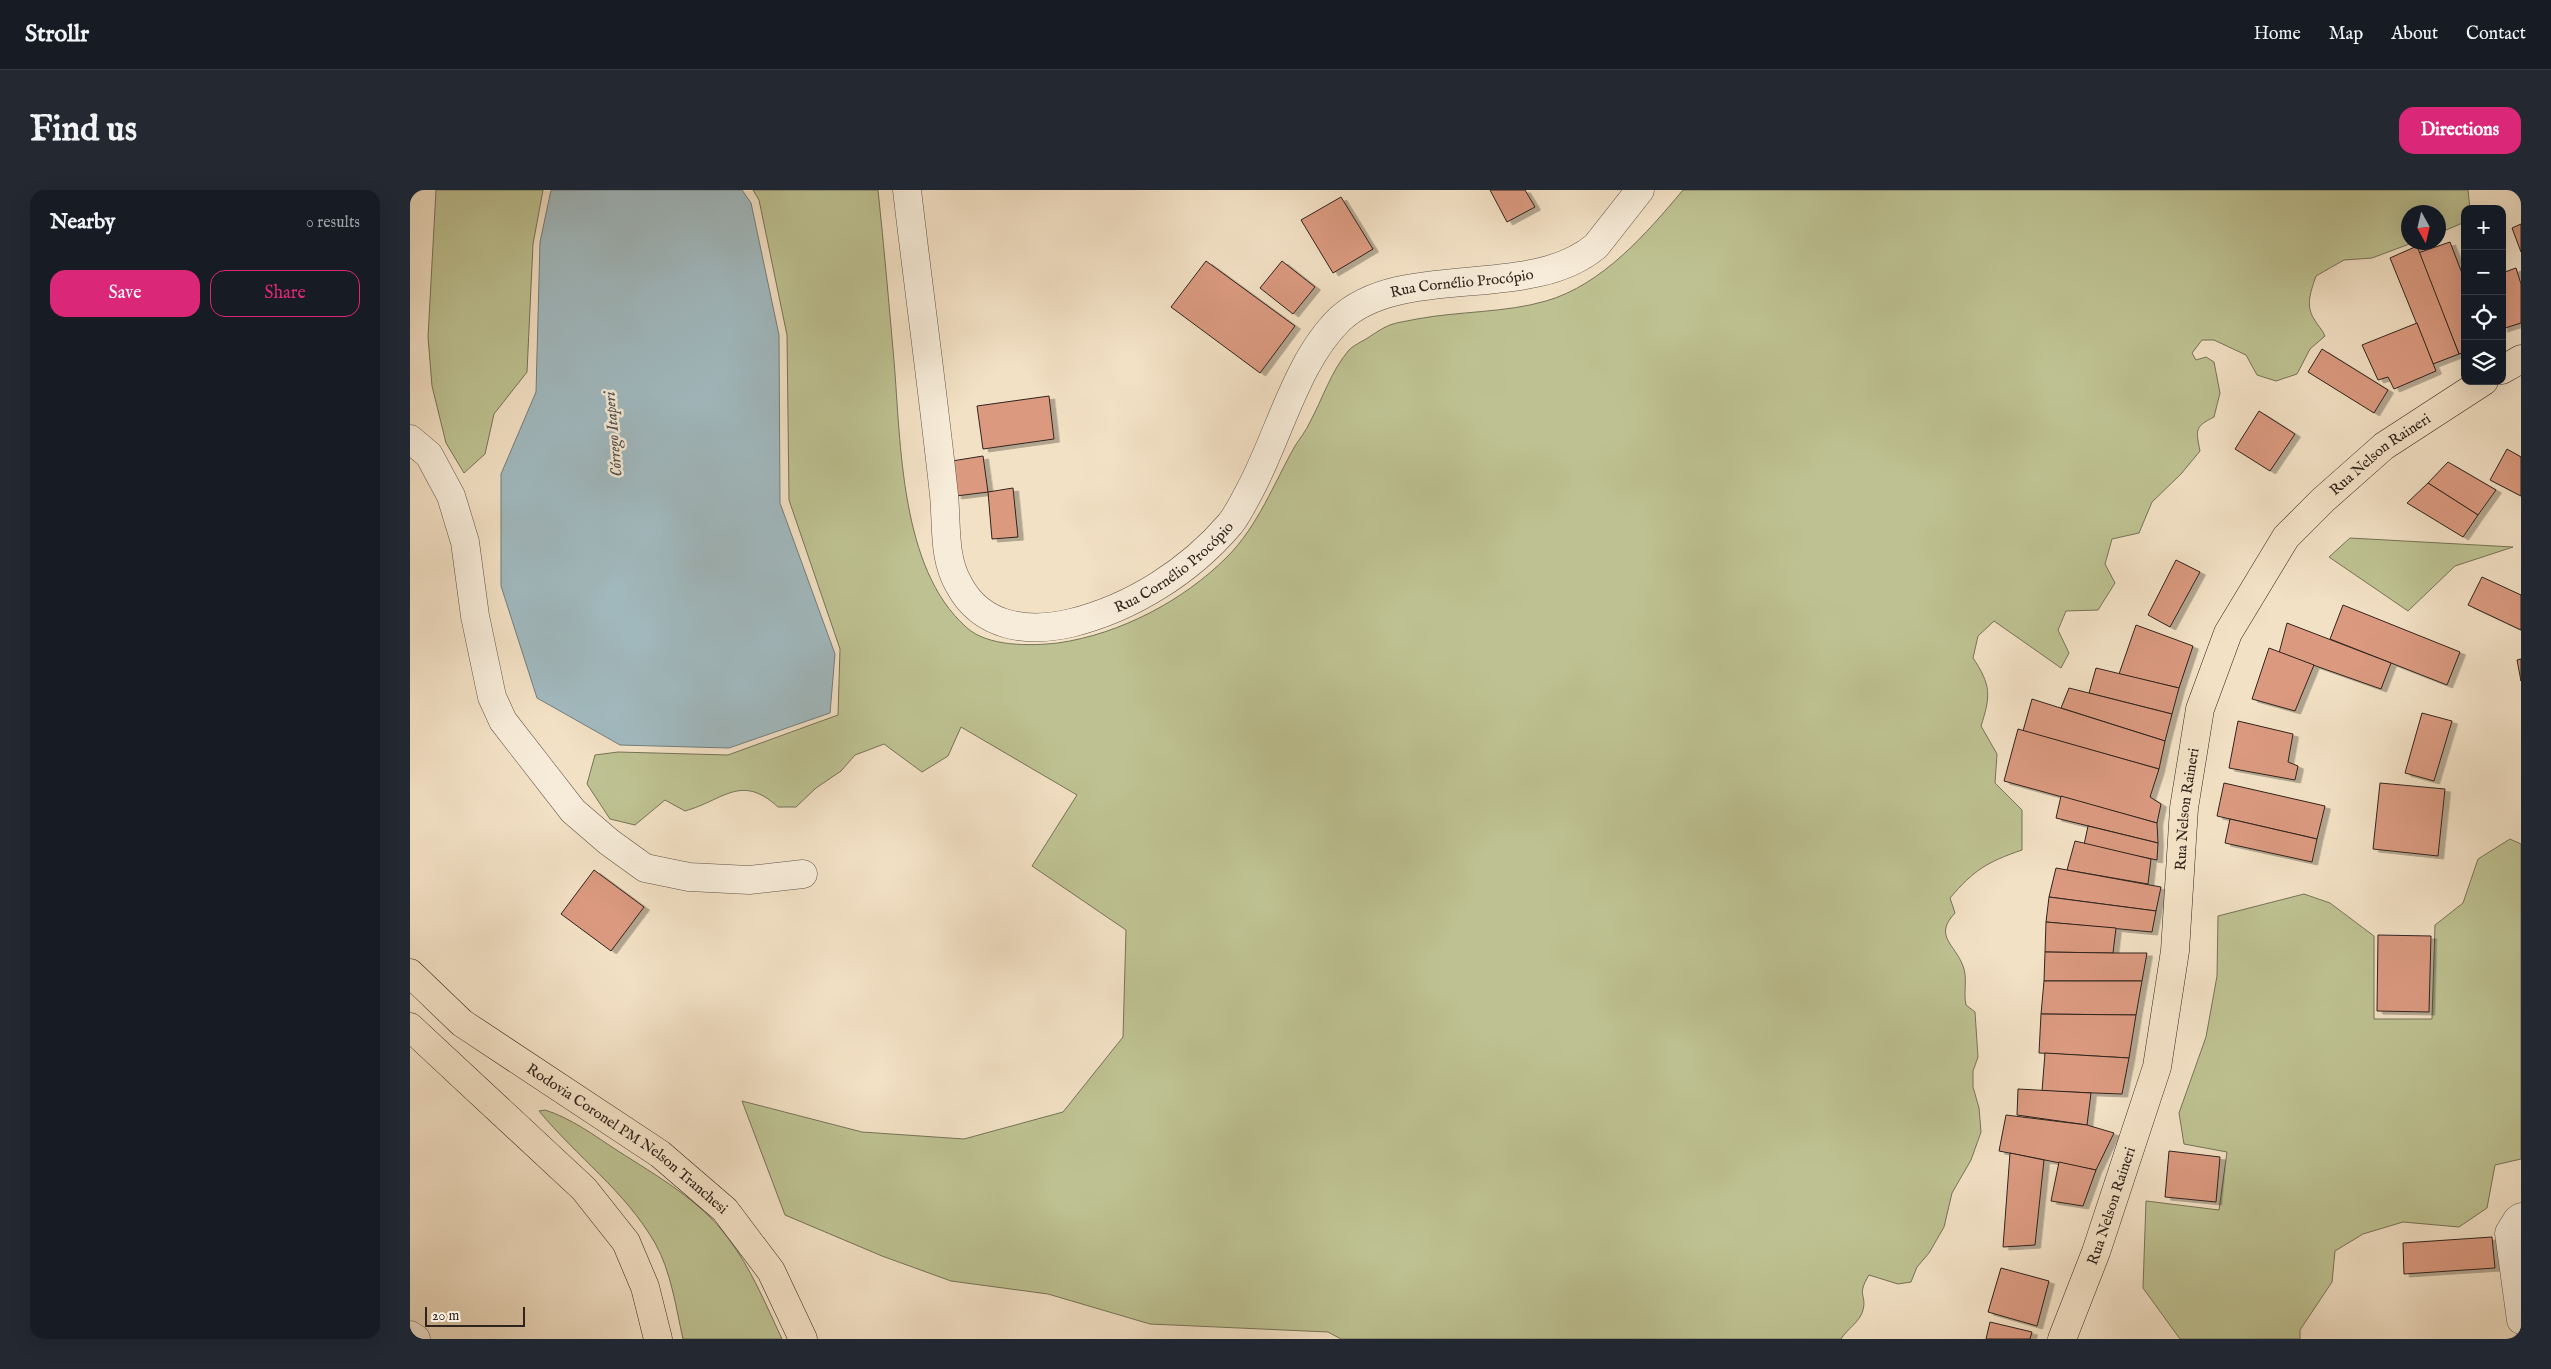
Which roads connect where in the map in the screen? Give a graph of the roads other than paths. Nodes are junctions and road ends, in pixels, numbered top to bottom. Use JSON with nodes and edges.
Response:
{"nodes":[{"id":1,"x":907,"y":190,"type":"edge"},
{"id":2,"x":1640,"y":190,"type":"edge"},
{"id":3,"x":2521,"y":359,"type":"edge"},
{"id":4,"x":2506,"y":368,"type":"edge"},
{"id":5,"x":2478,"y":385,"type":"edge"},
{"id":6,"x":410,"y":439,"type":"edge"},
{"id":7,"x":804,"y":874,"type":"dead end"},
{"id":8,"x":410,"y":973,"type":"edge"},
{"id":9,"x":410,"y":1027,"type":"edge"},
{"id":10,"x":2521,"y":1217,"type":"edge"},
{"id":11,"x":2521,"y":1320,"type":"edge"},
{"id":12,"x":410,"y":1335,"type":"edge"},
{"id":13,"x":416,"y":1339,"type":"edge"},
{"id":14,"x":658,"y":1339,"type":"edge"},
{"id":15,"x":803,"y":1339,"type":"edge"},
{"id":16,"x":2062,"y":1339,"type":"edge"}],
"edges":[{"from":1,"to":2,"type":"street","name":"Rua Cornélio Procópio"},
{"from":3,"to":4,"type":"main road"},
{"from":5,"to":16,"type":"main road","name":"Rua Nelson Raineri"},
{"from":6,"to":7,"type":"street"},
{"from":8,"to":15,"type":"main road","name":"Rodovia Coronel PM Nelson Tranchesi"},
{"from":9,"to":14,"type":"main road"},
{"from":10,"to":11,"type":"street"},
{"from":12,"to":13,"type":"street"}]}
